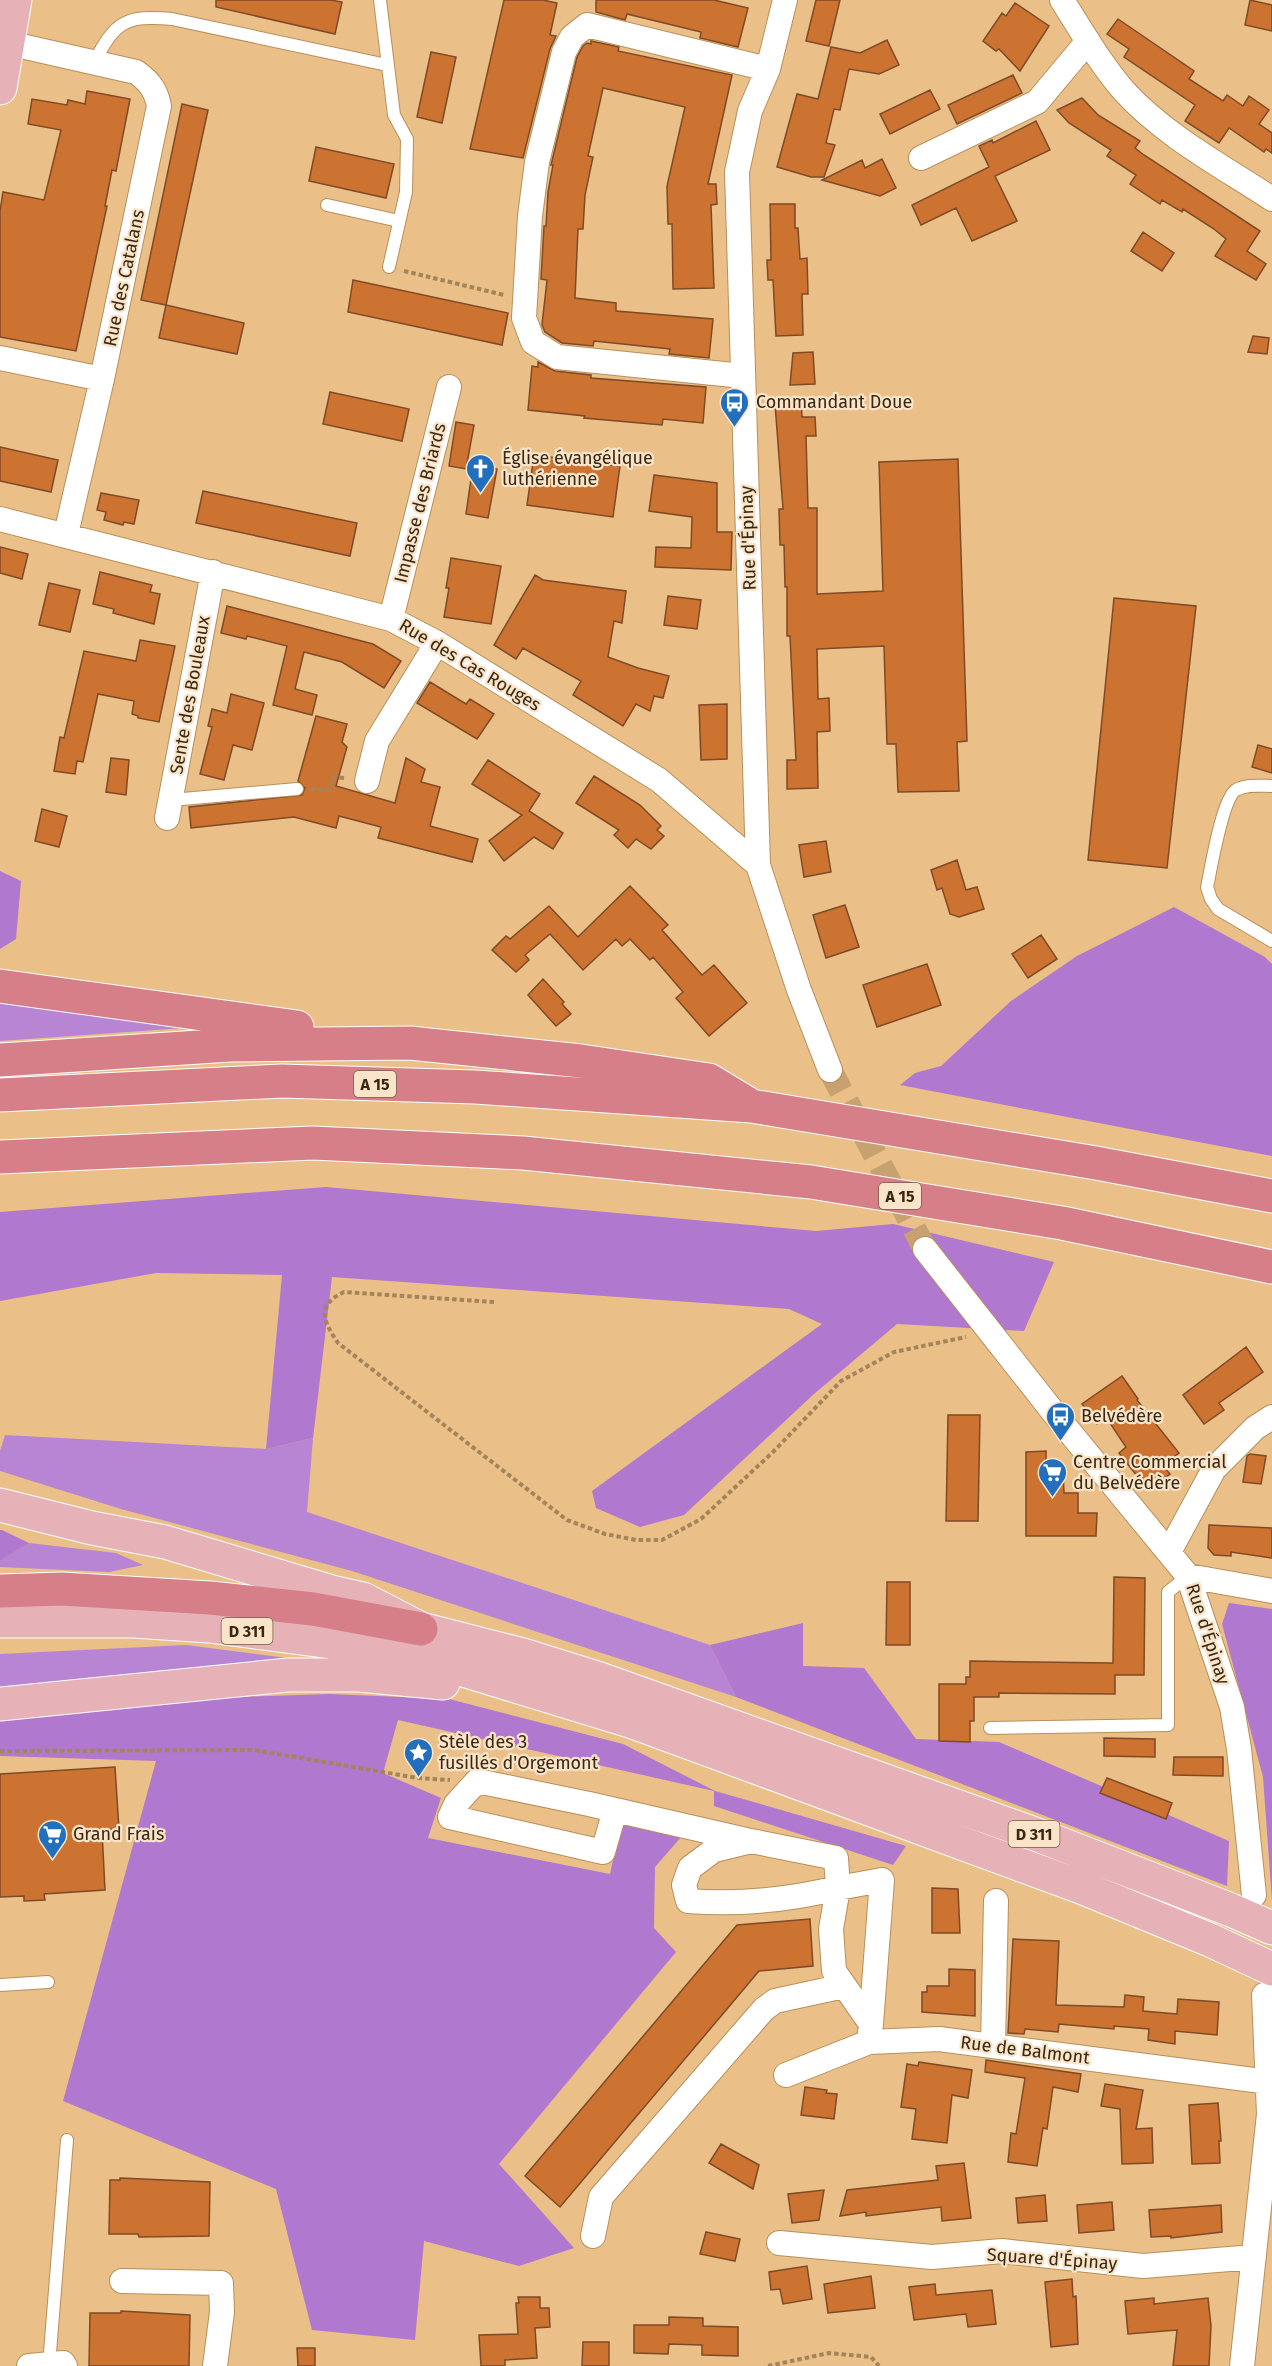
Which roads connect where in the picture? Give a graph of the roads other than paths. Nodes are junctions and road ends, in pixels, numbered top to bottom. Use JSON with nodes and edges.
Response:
{"nodes":[{"id":1,"x":15,"y":0,"type":"edge"},
{"id":2,"x":380,"y":0,"type":"edge"},
{"id":3,"x":785,"y":0,"type":"edge"},
{"id":4,"x":1062,"y":0,"type":"edge"},
{"id":5,"x":1088,"y":41,"type":"junction"},
{"id":6,"x":8,"y":43,"type":"junction"},
{"id":7,"x":94,"y":63,"type":"junction"},
{"id":8,"x":387,"y":65,"type":"junction"},
{"id":9,"x":768,"y":69,"type":"junction"},
{"id":10,"x":0,"y":88,"type":"edge"},
{"id":11,"x":921,"y":158,"type":"dead end"},
{"id":12,"x":1272,"y":199,"type":"edge"},
{"id":13,"x":327,"y":205,"type":"dead end"},
{"id":14,"x":399,"y":221,"type":"junction"},
{"id":15,"x":389,"y":267,"type":"road end"},
{"id":16,"x":0,"y":358,"type":"edge"},
{"id":17,"x":743,"y":376,"type":"junction"},
{"id":18,"x":102,"y":379,"type":"junction"},
{"id":19,"x":449,"y":387,"type":"dead end"},
{"id":20,"x":0,"y":519,"type":"edge"},
{"id":21,"x":66,"y":534,"type":"junction"},
{"id":22,"x":213,"y":573,"type":"junction"},
{"id":23,"x":391,"y":619,"type":"junction"},
{"id":24,"x":437,"y":643,"type":"junction"},
{"id":25,"x":367,"y":781,"type":"road end"},
{"id":26,"x":1272,"y":786,"type":"edge"},
{"id":27,"x":297,"y":789,"type":"road end"},
{"id":28,"x":169,"y":809,"type":"joint"},
{"id":29,"x":759,"y":865,"type":"junction"},
{"id":30,"x":1272,"y":940,"type":"edge"},
{"id":31,"x":0,"y":986,"type":"edge"},
{"id":32,"x":331,"y":1042,"type":"junction"},
{"id":33,"x":0,"y":1060,"type":"edge"},
{"id":34,"x":830,"y":1070,"type":"tunnel mouth"},
{"id":35,"x":0,"y":1095,"type":"edge"},
{"id":36,"x":751,"y":1106,"type":"junction"},
{"id":37,"x":47,"y":1153,"type":"junction"},
{"id":38,"x":0,"y":1157,"type":"edge"},
{"id":39,"x":0,"y":1171,"type":"edge"},
{"id":40,"x":1272,"y":1196,"type":"edge"},
{"id":41,"x":925,"y":1249,"type":"tunnel mouth"},
{"id":42,"x":1272,"y":1268,"type":"edge"},
{"id":43,"x":1272,"y":1417,"type":"edge"},
{"id":44,"x":0,"y":1505,"type":"edge"},
{"id":45,"x":1169,"y":1552,"type":"junction"},
{"id":46,"x":1188,"y":1576,"type":"junction"},
{"id":47,"x":0,"y":1591,"type":"edge"},
{"id":48,"x":1272,"y":1591,"type":"edge"},
{"id":49,"x":0,"y":1622,"type":"edge"},
{"id":50,"x":421,"y":1629,"type":"junction"},
{"id":51,"x":490,"y":1677,"type":"junction"},
{"id":52,"x":0,"y":1704,"type":"edge"},
{"id":53,"x":990,"y":1728,"type":"dead end"},
{"id":54,"x":615,"y":1810,"type":"junction"},
{"id":55,"x":751,"y":1841,"type":"junction"},
{"id":56,"x":838,"y":1888,"type":"junction"},
{"id":57,"x":1254,"y":1895,"type":"dead end"},
{"id":58,"x":996,"y":1901,"type":"dead end"},
{"id":59,"x":1272,"y":1928,"type":"edge"},
{"id":60,"x":48,"y":1982,"type":"dead end"},
{"id":61,"x":1268,"y":1982,"type":"edge"},
{"id":62,"x":0,"y":1985,"type":"edge"},
{"id":63,"x":844,"y":1986,"type":"junction"},
{"id":64,"x":870,"y":2033,"type":"junction"},
{"id":65,"x":993,"y":2046,"type":"junction"},
{"id":66,"x":786,"y":2075,"type":"dead end"},
{"id":67,"x":1269,"y":2082,"type":"junction"},
{"id":68,"x":68,"y":2140,"type":"dead end"},
{"id":69,"x":592,"y":2236,"type":"dead end"},
{"id":70,"x":779,"y":2243,"type":"dead end"},
{"id":71,"x":1254,"y":2257,"type":"junction"},
{"id":72,"x":122,"y":2281,"type":"dead end"},
{"id":73,"x":48,"y":2366,"type":"edge"},
{"id":74,"x":215,"y":2366,"type":"edge"},
{"id":75,"x":1242,"y":2366,"type":"edge"}],
"edges":[{"from":1,"to":6,"type":"main road"},
{"from":2,"to":8,"type":"lane"},
{"from":3,"to":9,"type":"street","name":"Rue d'Épinay"},
{"from":4,"to":5,"type":"street"},
{"from":5,"to":11,"type":"street"},
{"from":5,"to":12,"type":"street"},
{"from":6,"to":7,"type":"street","name":"Rue des Catalans"},
{"from":6,"to":10,"type":"main road"},
{"from":7,"to":8,"type":"lane"},
{"from":7,"to":18,"type":"street","name":"Rue des Catalans"},
{"from":8,"to":14,"type":"lane"},
{"from":9,"to":17,"type":"street","name":"Rue d'Épinay"},
{"from":9,"to":17,"type":"street"},
{"from":13,"to":14,"type":"lane"},
{"from":14,"to":15,"type":"lane"},
{"from":16,"to":18,"type":"street"},
{"from":17,"to":29,"type":"street","name":"Rue d'Épinay"},
{"from":18,"to":21,"type":"street","name":"Rue des Catalans"},
{"from":19,"to":23,"type":"street","name":"Impasse des Briards"},
{"from":20,"to":21,"type":"street","name":"Rue des Cas Rouges"},
{"from":21,"to":22,"type":"street","name":"Rue des Cas Rouges"},
{"from":22,"to":23,"type":"street","name":"Rue des Cas Rouges"},
{"from":22,"to":28,"type":"street","name":"Sente des Bouleaux"},
{"from":23,"to":24,"type":"street","name":"Rue des Cas Rouges"},
{"from":24,"to":25,"type":"street"},
{"from":24,"to":29,"type":"street","name":"Rue des Cas Rouges"},
{"from":26,"to":30,"type":"lane"},
{"from":27,"to":28,"type":"lane"},
{"from":29,"to":34,"type":"street","name":"Rue d'Épinay"},
{"from":31,"to":32,"type":"highway"},
{"from":32,"to":33,"type":"highway"},
{"from":32,"to":36,"type":"highway"},
{"from":35,"to":36,"type":"highway","number":"A 15"},
{"from":36,"to":40,"type":"highway","number":"A 15"},
{"from":37,"to":38,"type":"highway","number":"A 15"},
{"from":37,"to":39,"type":"highway"},
{"from":37,"to":42,"type":"highway","number":"A 15"},
{"from":41,"to":45,"type":"street","name":"Rue d'Épinay"},
{"from":43,"to":45,"type":"street"},
{"from":44,"to":50,"type":"main road","number":"D 311"},
{"from":45,"to":46,"type":"street","name":"Rue d'Épinay"},
{"from":46,"to":48,"type":"street"},
{"from":46,"to":53,"type":"lane"},
{"from":46,"to":57,"type":"street","name":"Rue d'Épinay"},
{"from":47,"to":50,"type":"highway"},
{"from":49,"to":51,"type":"main road","number":"D 311"},
{"from":50,"to":59,"type":"main road","number":"D 311"},
{"from":51,"to":52,"type":"main road"},
{"from":51,"to":61,"type":"main road","number":"D 311"},
{"from":54,"to":54,"type":"street"},
{"from":54,"to":55,"type":"street"},
{"from":55,"to":56,"type":"street"},
{"from":55,"to":56,"type":"street"},
{"from":56,"to":63,"type":"street"},
{"from":56,"to":64,"type":"street"},
{"from":58,"to":65,"type":"street"},
{"from":60,"to":62,"type":"lane"},
{"from":61,"to":67,"type":"street"},
{"from":63,"to":64,"type":"street"},
{"from":63,"to":69,"type":"street"},
{"from":64,"to":65,"type":"street","name":"Rue de Balmont"},
{"from":64,"to":66,"type":"street","name":"Rue de Balmont"},
{"from":65,"to":67,"type":"street","name":"Rue de Balmont"},
{"from":67,"to":71,"type":"street"},
{"from":68,"to":73,"type":"lane"},
{"from":70,"to":71,"type":"street","name":"Square d'Épinay"},
{"from":71,"to":75,"type":"street"},
{"from":72,"to":74,"type":"street"}]}
